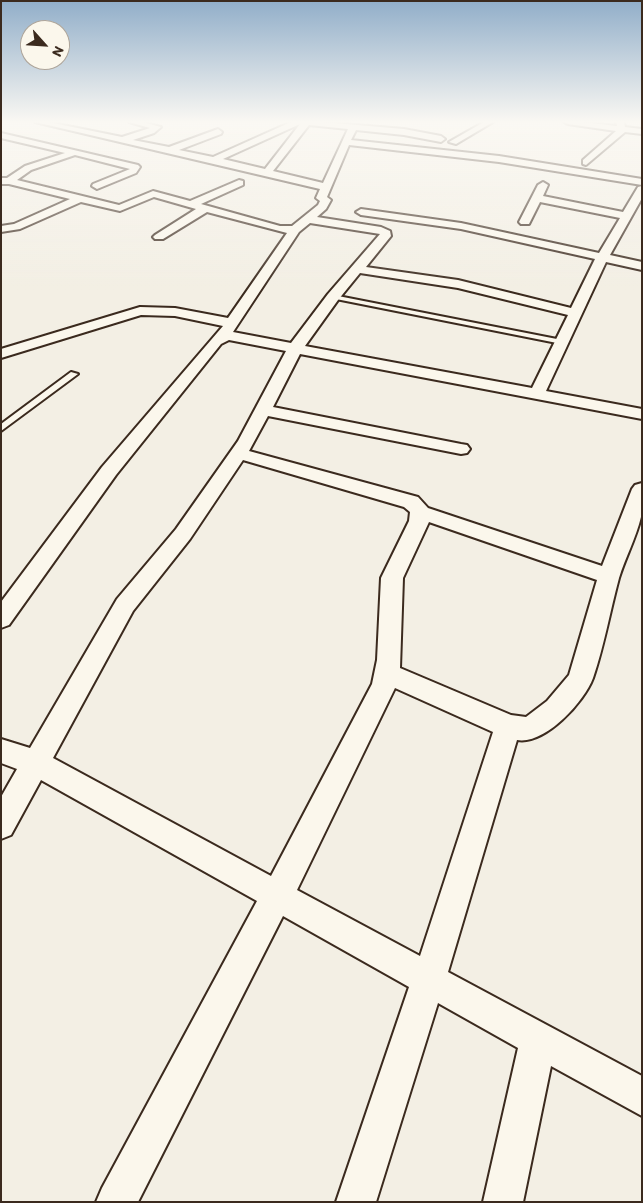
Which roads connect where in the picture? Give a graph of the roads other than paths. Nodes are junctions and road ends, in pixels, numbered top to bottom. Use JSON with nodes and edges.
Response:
{"nodes":[{"id":1,"x":115,"y":178,"type":"edge"},
{"id":2,"x":290,"y":178,"type":"edge"},
{"id":3,"x":329,"y":178,"type":"edge"},
{"id":4,"x":547,"y":178,"type":"edge"},
{"id":5,"x":617,"y":178,"type":"edge"},
{"id":6,"x":5,"y":181,"type":"edge"},
{"id":7,"x":642,"y":182,"type":"edge"},
{"id":8,"x":239,"y":183,"type":"dead end"},
{"id":9,"x":97,"y":186,"type":"dead end"},
{"id":10,"x":325,"y":186,"type":"junction"},
{"id":11,"x":642,"y":189,"type":"edge"},
{"id":12,"x":81,"y":198,"type":"junction"},
{"id":13,"x":536,"y":198,"type":"junction"},
{"id":14,"x":192,"y":204,"type":"junction"},
{"id":15,"x":206,"y":208,"type":"junction"},
{"id":16,"x":350,"y":211,"type":"dead end"},
{"id":17,"x":314,"y":216,"type":"junction"},
{"id":18,"x":627,"y":216,"type":"junction"},
{"id":19,"x":524,"y":222,"type":"dead end"},
{"id":20,"x":1,"y":229,"type":"edge"},
{"id":21,"x":159,"y":237,"type":"dead end"},
{"id":22,"x":602,"y":258,"type":"junction"},
{"id":23,"x":642,"y":266,"type":"edge"},
{"id":24,"x":357,"y":269,"type":"junction"},
{"id":25,"x":332,"y":297,"type":"junction"},
{"id":26,"x":576,"y":313,"type":"junction"},
{"id":27,"x":227,"y":330,"type":"junction"},
{"id":28,"x":562,"y":342,"type":"junction"},
{"id":29,"x":294,"y":350,"type":"junction"},
{"id":30,"x":1,"y":354,"type":"edge"},
{"id":31,"x":74,"y":374,"type":"dead end"},
{"id":32,"x":537,"y":394,"type":"junction"},
{"id":33,"x":264,"y":410,"type":"junction"},
{"id":34,"x":641,"y":413,"type":"edge"},
{"id":35,"x":1,"y":428,"type":"edge"},
{"id":36,"x":461,"y":450,"type":"dead end"},
{"id":37,"x":237,"y":453,"type":"junction"},
{"id":38,"x":642,"y":489,"type":"edge"},
{"id":39,"x":420,"y":512,"type":"junction"},
{"id":40,"x":609,"y":576,"type":"junction"},
{"id":41,"x":1,"y":620,"type":"edge"},
{"id":42,"x":387,"y":673,"type":"junction"},
{"id":43,"x":508,"y":726,"type":"junction"},
{"id":44,"x":1,"y":751,"type":"edge"},
{"id":45,"x":36,"y":763,"type":"junction"},
{"id":46,"x":1,"y":825,"type":"edge"},
{"id":47,"x":277,"y":896,"type":"junction"},
{"id":48,"x":429,"y":979,"type":"junction"},
{"id":49,"x":538,"y":1040,"type":"junction"},
{"id":50,"x":642,"y":1097,"type":"edge"},
{"id":51,"x":116,"y":1202,"type":"edge"},
{"id":52,"x":356,"y":1202,"type":"edge"},
{"id":53,"x":503,"y":1202,"type":"edge"}],
"edges":[{"from":1,"to":9,"type":"street"},
{"from":2,"to":10,"type":"street"},
{"from":3,"to":10,"type":"street"},
{"from":4,"to":13,"type":"street"},
{"from":5,"to":7,"type":"street"},
{"from":6,"to":12,"type":"street"},
{"from":8,"to":14,"type":"street"},
{"from":10,"to":17,"type":"street"},
{"from":11,"to":18,"type":"street"},
{"from":12,"to":14,"type":"street"},
{"from":12,"to":20,"type":"street"},
{"from":13,"to":18,"type":"street"},
{"from":13,"to":19,"type":"street"},
{"from":14,"to":15,"type":"street"},
{"from":15,"to":17,"type":"street"},
{"from":15,"to":21,"type":"street"},
{"from":16,"to":22,"type":"street"},
{"from":17,"to":24,"type":"street"},
{"from":17,"to":27,"type":"street"},
{"from":18,"to":22,"type":"street"},
{"from":22,"to":23,"type":"street"},
{"from":22,"to":26,"type":"street"},
{"from":24,"to":25,"type":"street"},
{"from":24,"to":26,"type":"street"},
{"from":25,"to":28,"type":"lane"},
{"from":25,"to":29,"type":"street"},
{"from":26,"to":28,"type":"street"},
{"from":27,"to":29,"type":"street"},
{"from":27,"to":30,"type":"street"},
{"from":27,"to":41,"type":"street"},
{"from":28,"to":32,"type":"street"},
{"from":29,"to":32,"type":"street"},
{"from":29,"to":33,"type":"street"},
{"from":31,"to":35,"type":"lane"},
{"from":32,"to":34,"type":"street"},
{"from":33,"to":36,"type":"street"},
{"from":33,"to":37,"type":"street"},
{"from":37,"to":39,"type":"street"},
{"from":37,"to":45,"type":"street"},
{"from":38,"to":40,"type":"street"},
{"from":39,"to":40,"type":"street"},
{"from":39,"to":42,"type":"street"},
{"from":40,"to":43,"type":"street"},
{"from":42,"to":43,"type":"street"},
{"from":42,"to":47,"type":"street"},
{"from":43,"to":48,"type":"street"},
{"from":44,"to":45,"type":"street"},
{"from":45,"to":46,"type":"street"},
{"from":45,"to":47,"type":"street"},
{"from":47,"to":48,"type":"street"},
{"from":47,"to":51,"type":"street"},
{"from":48,"to":49,"type":"street"},
{"from":48,"to":52,"type":"street"},
{"from":49,"to":50,"type":"street"},
{"from":49,"to":53,"type":"street"}]}
